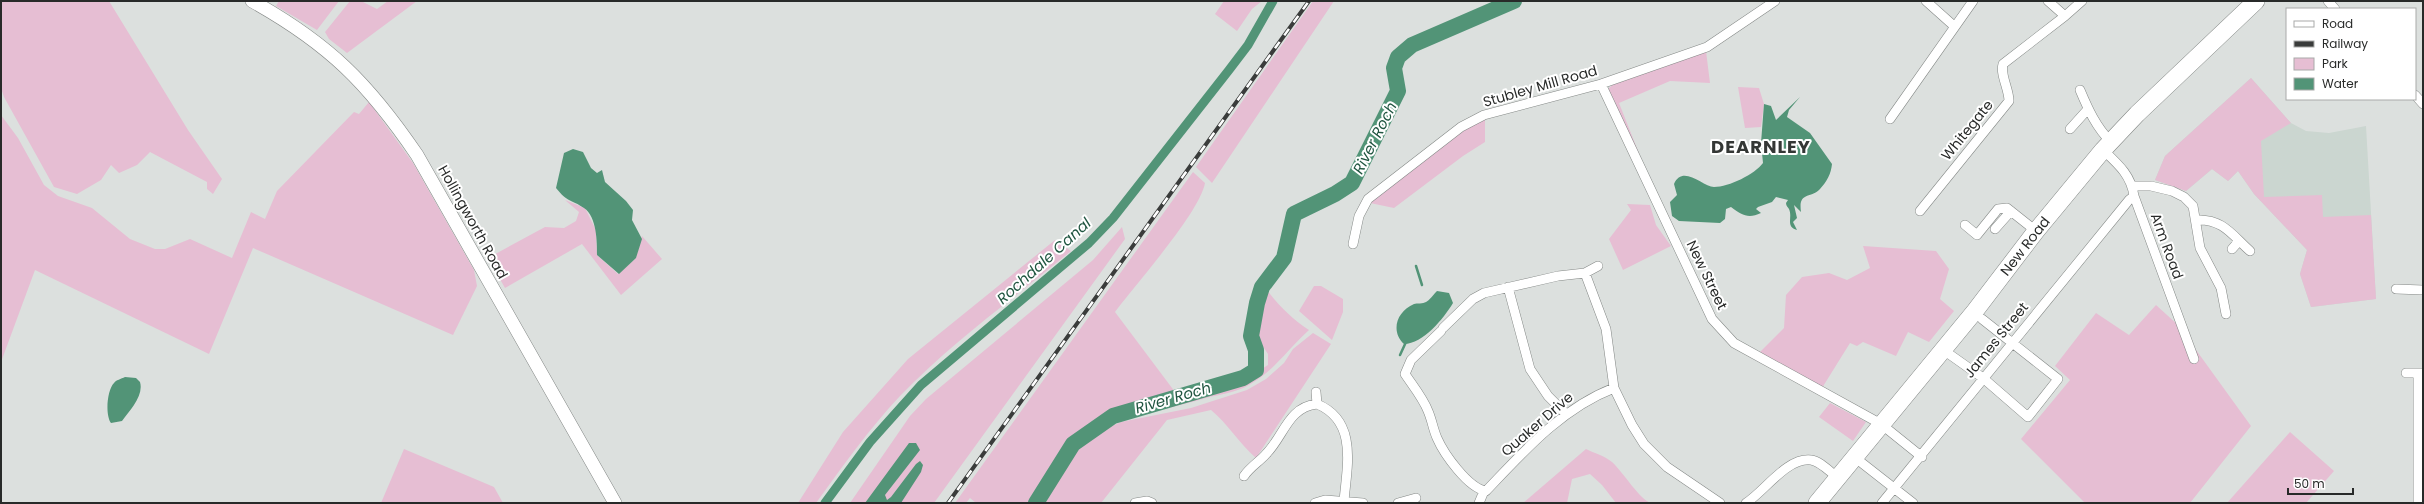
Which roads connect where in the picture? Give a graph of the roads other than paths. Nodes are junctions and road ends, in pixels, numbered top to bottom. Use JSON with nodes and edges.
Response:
{"nodes":[{"id":1,"x":252,"y":1,"type":"edge"},
{"id":2,"x":1775,"y":1,"type":"edge"},
{"id":3,"x":1926,"y":1,"type":"edge"},
{"id":4,"x":1973,"y":1,"type":"edge"},
{"id":5,"x":2048,"y":1,"type":"edge"},
{"id":6,"x":2082,"y":1,"type":"edge"},
{"id":7,"x":2251,"y":2,"type":"edge"},
{"id":8,"x":2065,"y":16,"type":"junction"},
{"id":9,"x":1954,"y":26,"type":"junction"},
{"id":10,"x":1601,"y":84,"type":"junction"},
{"id":11,"x":2080,"y":90,"type":"dead end"},
{"id":12,"x":2416,"y":96,"type":"edge"},
{"id":13,"x":2423,"y":104,"type":"edge"},
{"id":14,"x":2088,"y":109,"type":"junction"},
{"id":15,"x":1890,"y":119,"type":"dead end"},
{"id":16,"x":2070,"y":129,"type":"dead end"},
{"id":17,"x":2107,"y":146,"type":"junction"},
{"id":18,"x":2132,"y":186,"type":"junction"},
{"id":19,"x":2134,"y":196,"type":"junction"},
{"id":20,"x":1920,"y":211,"type":"dead end"},
{"id":21,"x":2011,"y":211,"type":"junction"},
{"id":22,"x":2197,"y":220,"type":"junction"},
{"id":23,"x":1965,"y":225,"type":"dead end"},
{"id":24,"x":1995,"y":229,"type":"dead end"},
{"id":25,"x":2036,"y":230,"type":"junction"},
{"id":26,"x":2239,"y":242,"type":"junction"},
{"id":27,"x":1353,"y":244,"type":"dead end"},
{"id":28,"x":2232,"y":249,"type":"dead end"},
{"id":29,"x":2250,"y":251,"type":"dead end"},
{"id":30,"x":1598,"y":266,"type":"dead end"},
{"id":31,"x":1585,"y":273,"type":"junction"},
{"id":32,"x":1508,"y":287,"type":"junction"},
{"id":33,"x":2396,"y":289,"type":"dead end"},
{"id":34,"x":2423,"y":290,"type":"edge"},
{"id":35,"x":2226,"y":314,"type":"dead end"},
{"id":36,"x":1982,"y":319,"type":"dead end"},
{"id":37,"x":2012,"y":342,"type":"junction"},
{"id":38,"x":1942,"y":349,"type":"junction"},
{"id":39,"x":2194,"y":359,"type":"dead end"},
{"id":40,"x":2406,"y":373,"type":"dead end"},
{"id":41,"x":2421,"y":373,"type":"edge"},
{"id":42,"x":1983,"y":378,"type":"junction"},
{"id":43,"x":1614,"y":388,"type":"junction"},
{"id":44,"x":1316,"y":392,"type":"dead end"},
{"id":45,"x":1317,"y":404,"type":"junction"},
{"id":46,"x":1566,"y":414,"type":"junction"},
{"id":47,"x":1881,"y":424,"type":"junction"},
{"id":48,"x":1854,"y":456,"type":"junction"},
{"id":49,"x":1922,"y":457,"type":"junction"},
{"id":50,"x":2420,"y":462,"type":"edge"},
{"id":51,"x":1244,"y":476,"type":"dead end"},
{"id":52,"x":1837,"y":477,"type":"junction"},
{"id":53,"x":1895,"y":488,"type":"junction"},
{"id":54,"x":1485,"y":491,"type":"junction"},
{"id":55,"x":1416,"y":498,"type":"dead end"},
{"id":56,"x":1133,"y":501,"type":"edge"},
{"id":57,"x":1344,"y":501,"type":"junction"},
{"id":58,"x":1404,"y":502,"type":"edge"},
{"id":59,"x":615,"y":503,"type":"edge"},
{"id":60,"x":1152,"y":503,"type":"edge"},
{"id":61,"x":1315,"y":503,"type":"edge"},
{"id":62,"x":1363,"y":503,"type":"edge"},
{"id":63,"x":1479,"y":503,"type":"edge"},
{"id":64,"x":1720,"y":503,"type":"edge"},
{"id":65,"x":1746,"y":503,"type":"edge"},
{"id":66,"x":1817,"y":503,"type":"edge"},
{"id":67,"x":1882,"y":503,"type":"edge"},
{"id":68,"x":1913,"y":503,"type":"edge"},
{"id":69,"x":2418,"y":503,"type":"edge"}],
"edges":[{"from":1,"to":59,"type":"main road","name":"Hollingworth Road"},
{"from":2,"to":10,"type":"street","name":"Stubley Mill Road"},
{"from":3,"to":9,"type":"street"},
{"from":4,"to":9,"type":"street"},
{"from":5,"to":8,"type":"street"},
{"from":6,"to":8,"type":"street","name":"Whitegate"},
{"from":7,"to":17,"type":"highway","name":"New Road"},
{"from":8,"to":20,"type":"street","name":"Whitegate"},
{"from":9,"to":15,"type":"street"},
{"from":10,"to":27,"type":"street","name":"Stubley Mill Road"},
{"from":10,"to":47,"type":"street","name":"New Street"},
{"from":11,"to":14,"type":"street","name":"Arm Road"},
{"from":12,"to":13,"type":"street"},
{"from":14,"to":16,"type":"street"},
{"from":14,"to":17,"type":"street","name":"Arm Road"},
{"from":17,"to":18,"type":"street","name":"Arm Road"},
{"from":17,"to":25,"type":"highway","name":"New Road"},
{"from":18,"to":19,"type":"street","name":"Arm Road"},
{"from":18,"to":22,"type":"street"},
{"from":19,"to":37,"type":"street","name":"James Street"},
{"from":19,"to":39,"type":"street","name":"Arm Road"},
{"from":21,"to":23,"type":"street"},
{"from":21,"to":24,"type":"street"},
{"from":21,"to":25,"type":"street"},
{"from":22,"to":26,"type":"street"},
{"from":22,"to":35,"type":"street"},
{"from":25,"to":38,"type":"highway","name":"New Road"},
{"from":26,"to":28,"type":"street"},
{"from":26,"to":29,"type":"street"},
{"from":30,"to":31,"type":"street"},
{"from":31,"to":32,"type":"street"},
{"from":31,"to":43,"type":"street"},
{"from":32,"to":46,"type":"street"},
{"from":32,"to":54,"type":"street"},
{"from":33,"to":34,"type":"street"},
{"from":36,"to":37,"type":"street"},
{"from":37,"to":42,"type":"street","name":"James Street"},
{"from":37,"to":42,"type":"street"},
{"from":38,"to":42,"type":"street"},
{"from":38,"to":47,"type":"highway","name":"New Road"},
{"from":40,"to":41,"type":"street"},
{"from":41,"to":50,"type":"street"},
{"from":42,"to":49,"type":"street","name":"James Street"},
{"from":43,"to":46,"type":"street","name":"Quaker Drive"},
{"from":43,"to":64,"type":"street"},
{"from":44,"to":45,"type":"street"},
{"from":45,"to":51,"type":"street"},
{"from":45,"to":57,"type":"street"},
{"from":46,"to":54,"type":"street","name":"Quaker Drive"},
{"from":47,"to":48,"type":"highway","name":"New Road"},
{"from":47,"to":49,"type":"street","name":"New Street"},
{"from":48,"to":52,"type":"highway","name":"New Road"},
{"from":48,"to":53,"type":"street"},
{"from":49,"to":53,"type":"street","name":"James Street"},
{"from":50,"to":69,"type":"street"},
{"from":52,"to":65,"type":"street"},
{"from":52,"to":66,"type":"highway","name":"New Road"},
{"from":53,"to":67,"type":"street","name":"James Street"},
{"from":53,"to":68,"type":"street"},
{"from":54,"to":63,"type":"street"},
{"from":55,"to":58,"type":"street"},
{"from":56,"to":60,"type":"street"},
{"from":57,"to":61,"type":"street"},
{"from":57,"to":62,"type":"street"}]}
